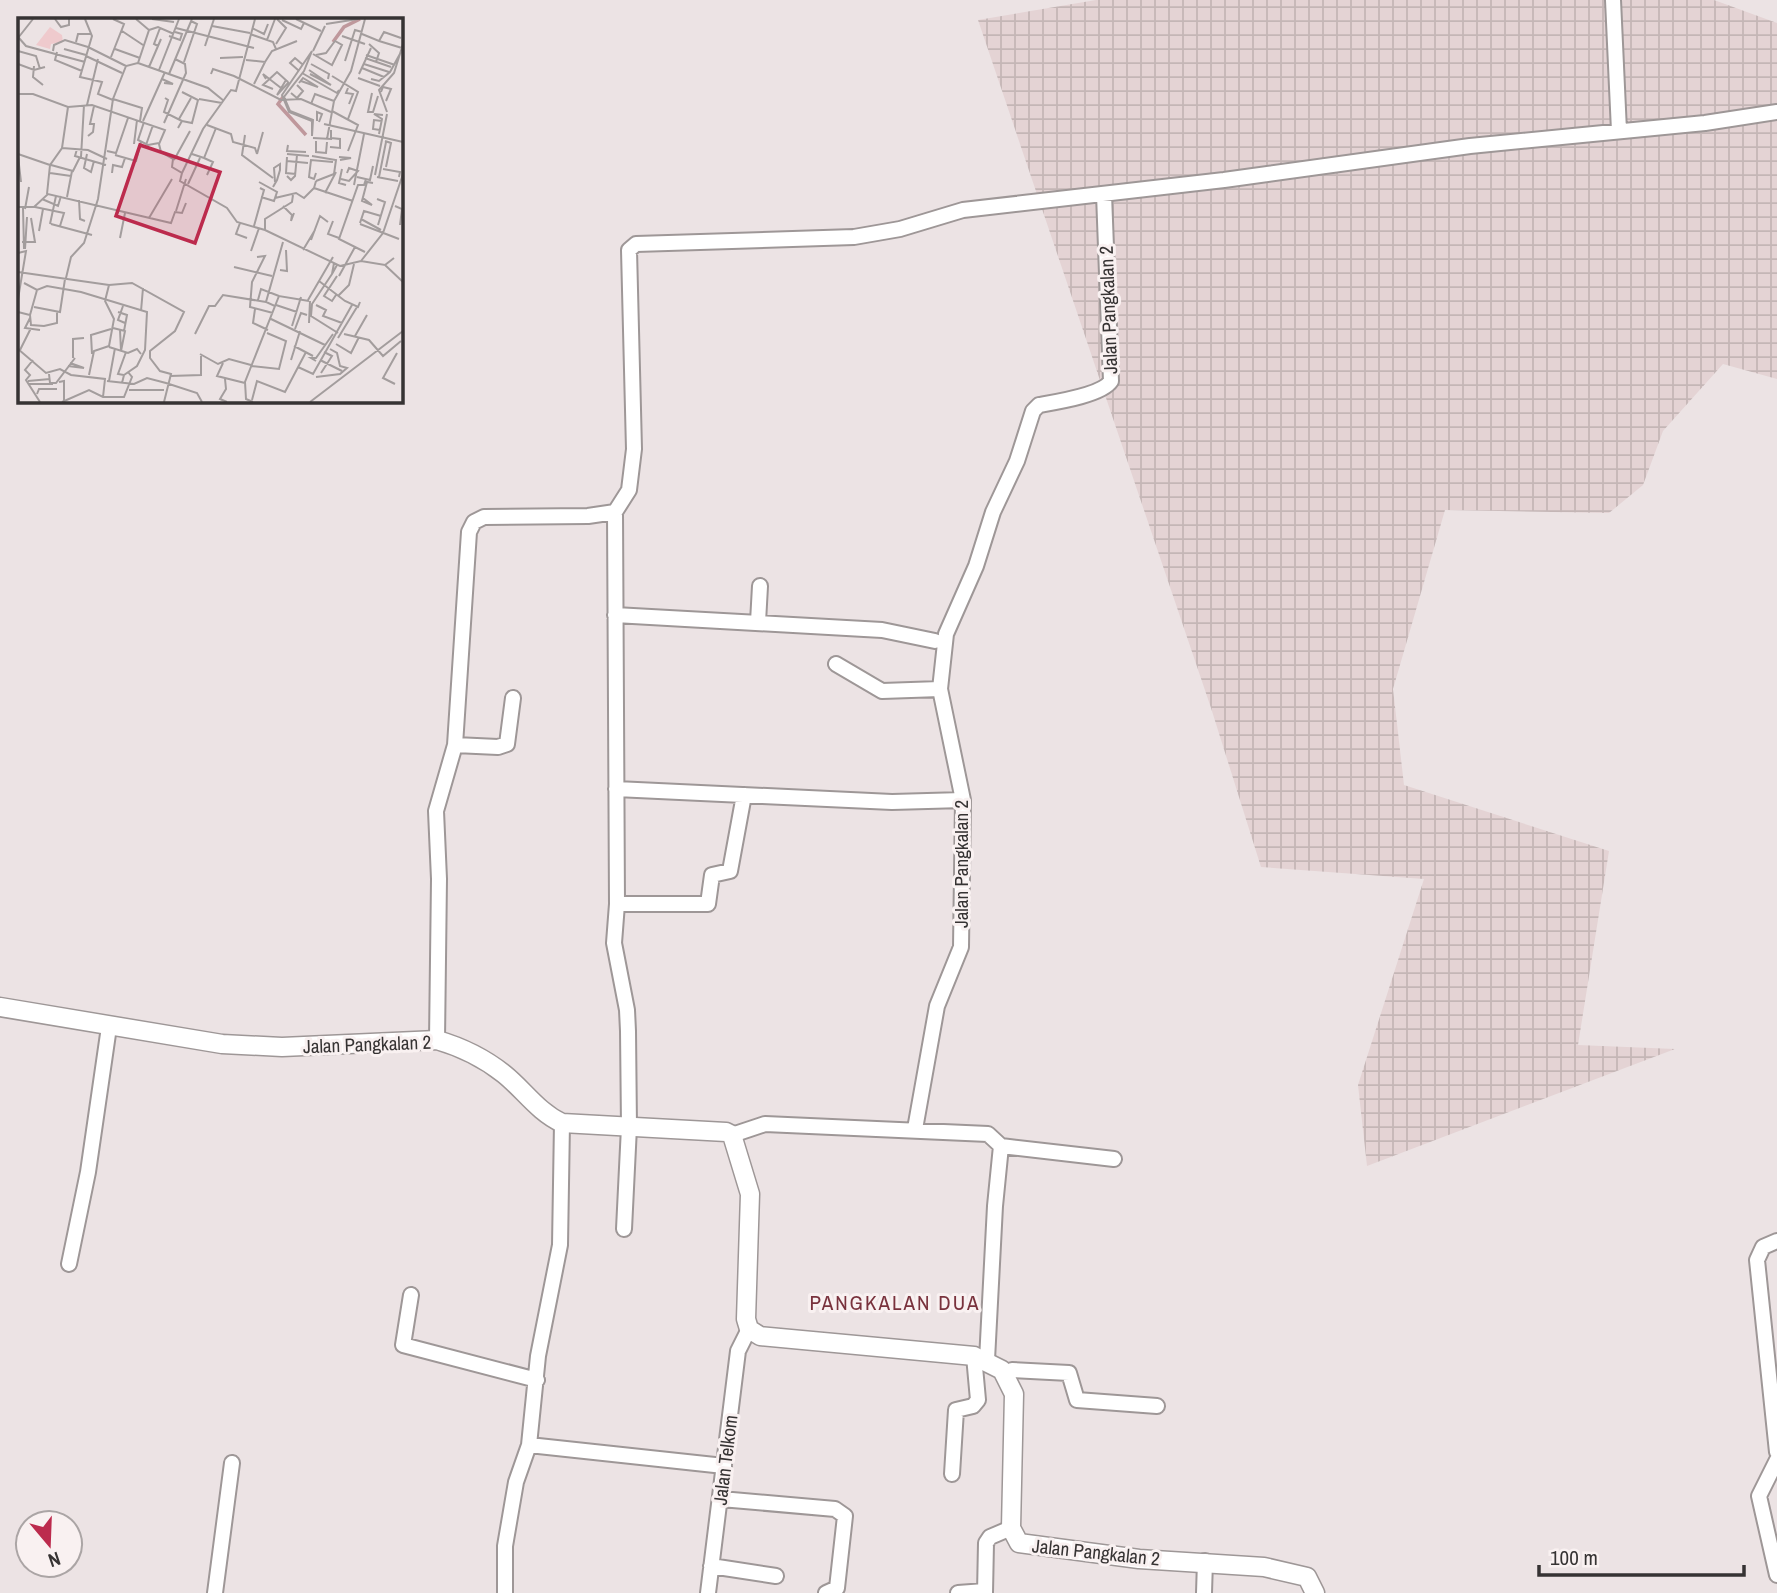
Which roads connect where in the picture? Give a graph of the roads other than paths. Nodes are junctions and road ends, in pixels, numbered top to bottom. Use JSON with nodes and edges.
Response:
{"nodes":[{"id":1,"x":1613,"y":0,"type":"edge"},
{"id":2,"x":1777,"y":112,"type":"edge"},
{"id":3,"x":1619,"y":131,"type":"junction"},
{"id":4,"x":1104,"y":194,"type":"junction"},
{"id":5,"x":615,"y":512,"type":"junction"},
{"id":6,"x":760,"y":586,"type":"dead end"},
{"id":7,"x":615,"y":615,"type":"junction"},
{"id":8,"x":758,"y":622,"type":"junction"},
{"id":9,"x":935,"y":641,"type":"dead end"},
{"id":10,"x":836,"y":664,"type":"dead end"},
{"id":11,"x":940,"y":689,"type":"junction"},
{"id":12,"x":513,"y":698,"type":"dead end"},
{"id":13,"x":455,"y":745,"type":"junction"},
{"id":14,"x":616,"y":789,"type":"junction"},
{"id":15,"x":744,"y":795,"type":"junction"},
{"id":16,"x":962,"y":800,"type":"junction"},
{"id":17,"x":617,"y":904,"type":"junction"},
{"id":18,"x":0,"y":1007,"type":"edge"},
{"id":19,"x":110,"y":1027,"type":"junction"},
{"id":20,"x":437,"y":1040,"type":"junction"},
{"id":21,"x":562,"y":1123,"type":"junction"},
{"id":22,"x":629,"y":1127,"type":"junction"},
{"id":23,"x":915,"y":1129,"type":"junction"},
{"id":24,"x":732,"y":1135,"type":"junction"},
{"id":25,"x":1001,"y":1146,"type":"junction"},
{"id":26,"x":1114,"y":1159,"type":"dead end"},
{"id":27,"x":624,"y":1229,"type":"dead end"},
{"id":28,"x":1777,"y":1241,"type":"edge"},
{"id":29,"x":69,"y":1264,"type":"dead end"},
{"id":30,"x":411,"y":1295,"type":"dead end"},
{"id":31,"x":749,"y":1329,"type":"junction"},
{"id":32,"x":981,"y":1358,"type":"junction"},
{"id":33,"x":1006,"y":1376,"type":"junction"},
{"id":34,"x":537,"y":1380,"type":"junction"},
{"id":35,"x":1157,"y":1406,"type":"dead end"},
{"id":36,"x":529,"y":1445,"type":"junction"},
{"id":37,"x":1777,"y":1452,"type":"edge"},
{"id":38,"x":1777,"y":1460,"type":"edge"},
{"id":39,"x":232,"y":1463,"type":"dead end"},
{"id":40,"x":724,"y":1466,"type":"junction"},
{"id":41,"x":952,"y":1475,"type":"dead end"},
{"id":42,"x":721,"y":1499,"type":"junction"},
{"id":43,"x":1011,"y":1528,"type":"junction"},
{"id":44,"x":1205,"y":1561,"type":"junction"},
{"id":45,"x":711,"y":1566,"type":"junction"},
{"id":46,"x":1777,"y":1575,"type":"edge"},
{"id":47,"x":776,"y":1576,"type":"dead end"},
{"id":48,"x":985,"y":1592,"type":"edge"},
{"id":49,"x":215,"y":1593,"type":"edge"},
{"id":50,"x":505,"y":1593,"type":"edge"},
{"id":51,"x":708,"y":1593,"type":"edge"},
{"id":52,"x":827,"y":1593,"type":"edge"},
{"id":53,"x":958,"y":1593,"type":"edge"},
{"id":54,"x":1204,"y":1593,"type":"edge"},
{"id":55,"x":1315,"y":1593,"type":"edge"}],
"edges":[{"from":1,"to":3,"type":"street"},
{"from":2,"to":3,"type":"street"},
{"from":3,"to":4,"type":"street"},
{"from":4,"to":5,"type":"street"},
{"from":4,"to":11,"type":"street","name":"Jalan Pangkalan 2"},
{"from":5,"to":7,"type":"street"},
{"from":5,"to":13,"type":"street"},
{"from":6,"to":8,"type":"street"},
{"from":7,"to":8,"type":"street"},
{"from":7,"to":14,"type":"street"},
{"from":8,"to":9,"type":"street"},
{"from":10,"to":11,"type":"street"},
{"from":11,"to":16,"type":"street","name":"Jalan Pangkalan 2"},
{"from":12,"to":13,"type":"street"},
{"from":13,"to":20,"type":"street"},
{"from":14,"to":15,"type":"street"},
{"from":14,"to":17,"type":"street"},
{"from":15,"to":16,"type":"street"},
{"from":15,"to":17,"type":"street"},
{"from":16,"to":23,"type":"street","name":"Jalan Pangkalan 2"},
{"from":17,"to":22,"type":"street"},
{"from":18,"to":19,"type":"street","name":"Jalan Pangkalan 2"},
{"from":19,"to":20,"type":"street","name":"Jalan Pangkalan 2"},
{"from":19,"to":29,"type":"street"},
{"from":20,"to":21,"type":"street","name":"Jalan Pangkalan 2"},
{"from":21,"to":22,"type":"street"},
{"from":21,"to":34,"type":"street"},
{"from":22,"to":24,"type":"street"},
{"from":22,"to":27,"type":"street"},
{"from":23,"to":24,"type":"street"},
{"from":23,"to":25,"type":"street"},
{"from":24,"to":31,"type":"street"},
{"from":25,"to":26,"type":"street"},
{"from":25,"to":32,"type":"street"},
{"from":28,"to":37,"type":"street"},
{"from":30,"to":34,"type":"street"},
{"from":31,"to":32,"type":"street"},
{"from":31,"to":40,"type":"street","name":"Jalan Telkom"},
{"from":32,"to":33,"type":"street"},
{"from":32,"to":41,"type":"street"},
{"from":33,"to":35,"type":"street"},
{"from":33,"to":43,"type":"street","name":"Jalan Pangkalan 2"},
{"from":34,"to":36,"type":"street"},
{"from":36,"to":40,"type":"street"},
{"from":36,"to":50,"type":"street"},
{"from":38,"to":46,"type":"street"},
{"from":39,"to":49,"type":"street"},
{"from":40,"to":42,"type":"street","name":"Jalan Telkom"},
{"from":42,"to":45,"type":"street","name":"Jalan Telkom"},
{"from":42,"to":52,"type":"street"},
{"from":43,"to":44,"type":"street","name":"Jalan Pangkalan 2"},
{"from":43,"to":48,"type":"street"},
{"from":44,"to":54,"type":"street"},
{"from":44,"to":55,"type":"street","name":"Jalan Pangkalan 2"},
{"from":45,"to":47,"type":"street"},
{"from":45,"to":51,"type":"street","name":"Jalan Telkom"},
{"from":48,"to":53,"type":"street"}]}
